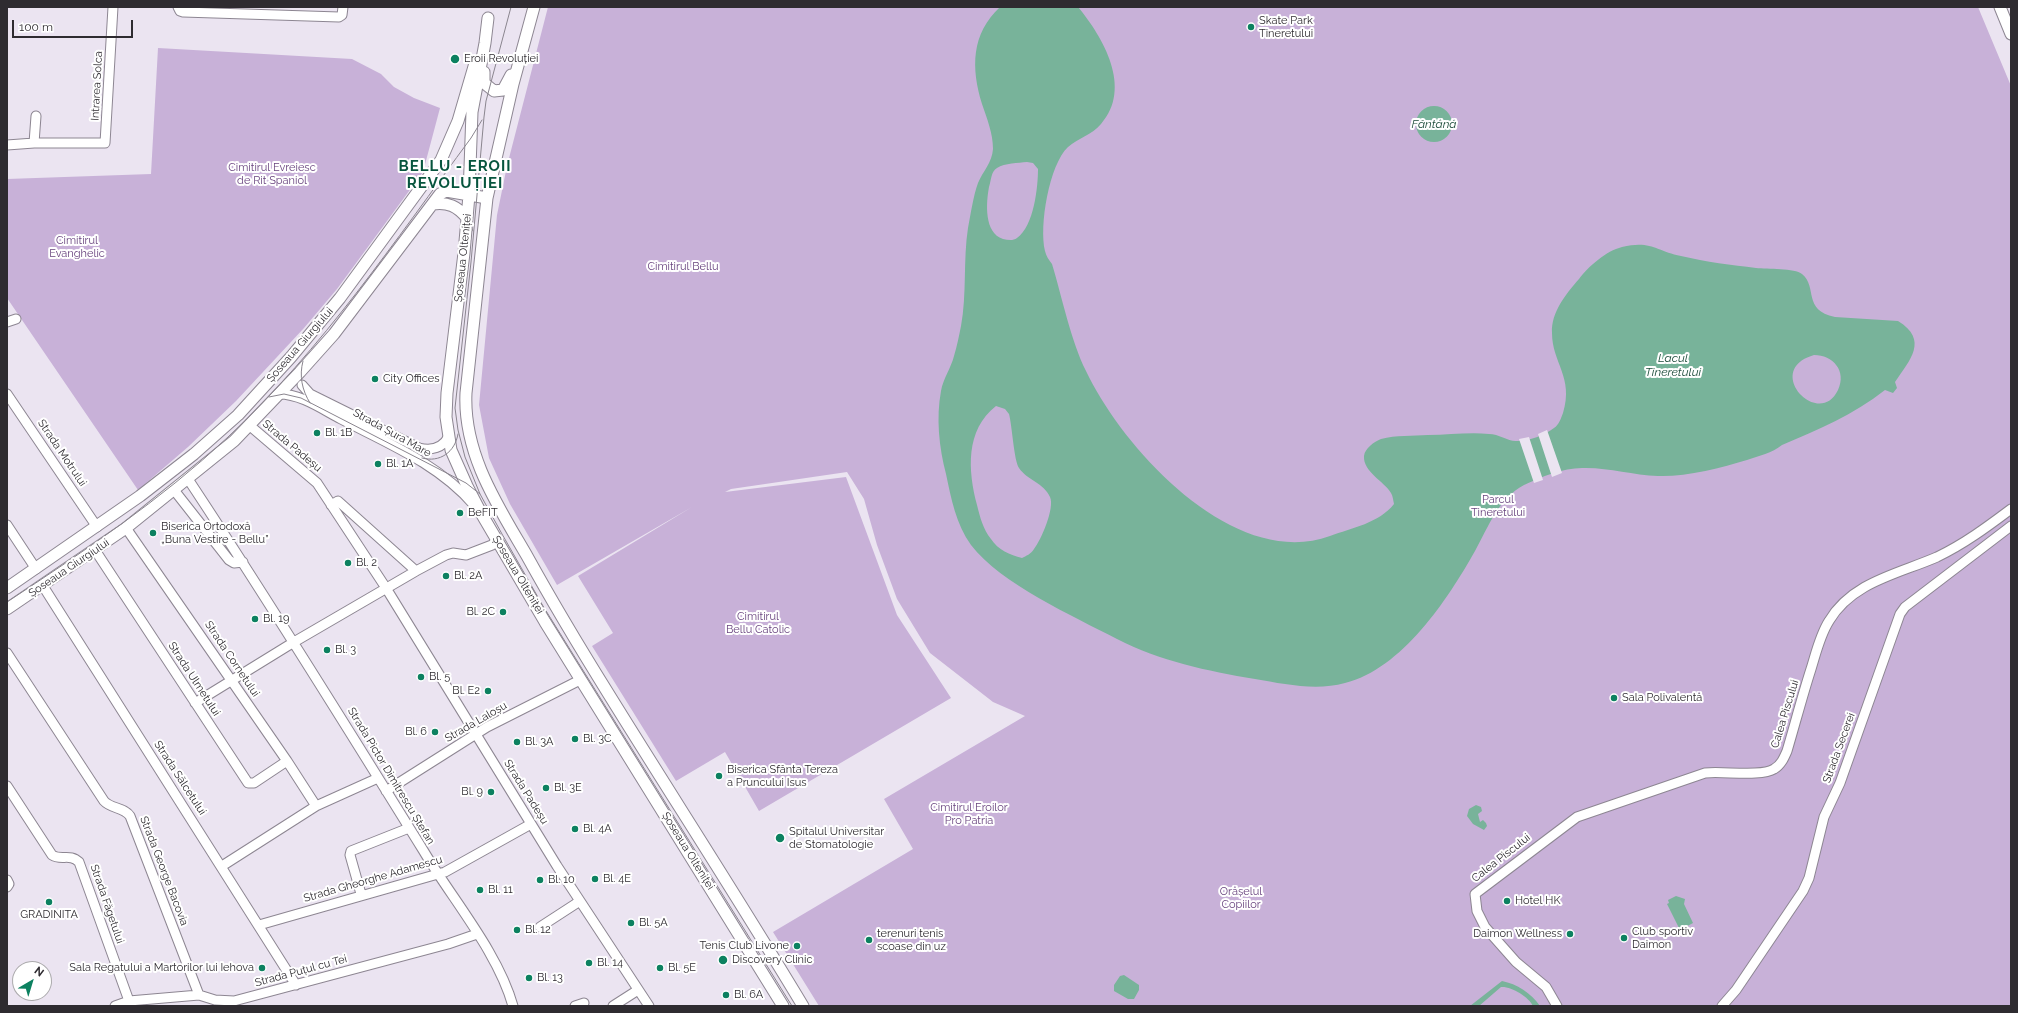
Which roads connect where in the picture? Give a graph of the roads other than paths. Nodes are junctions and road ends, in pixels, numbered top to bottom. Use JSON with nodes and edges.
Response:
{"nodes":[{"id":1,"x":114,"y":7,"type":"edge"},
{"id":2,"x":178,"y":7,"type":"edge"},
{"id":3,"x":343,"y":7,"type":"edge"},
{"id":4,"x":534,"y":7,"type":"edge"},
{"id":5,"x":2000,"y":7,"type":"edge"},
{"id":6,"x":490,"y":12,"type":"edge"},
{"id":7,"x":2010,"y":28,"type":"edge"},
{"id":8,"x":523,"y":47,"type":"junction"},
{"id":9,"x":36,"y":116,"type":"dead end"},
{"id":10,"x":34,"y":142,"type":"junction"},
{"id":11,"x":7,"y":145,"type":"edge"},
{"id":12,"x":469,"y":195,"type":"junction"},
{"id":13,"x":487,"y":198,"type":"junction"},
{"id":14,"x":433,"y":204,"type":"junction"},
{"id":15,"x":467,"y":218,"type":"junction"},
{"id":16,"x":300,"y":372,"type":"junction"},
{"id":17,"x":302,"y":385,"type":"junction"},
{"id":18,"x":7,"y":394,"type":"edge"},
{"id":19,"x":279,"y":394,"type":"junction"},
{"id":20,"x":310,"y":403,"type":"junction"},
{"id":21,"x":249,"y":426,"type":"junction"},
{"id":22,"x":449,"y":436,"type":"junction"},
{"id":23,"x":188,"y":479,"type":"junction"},
{"id":24,"x":174,"y":490,"type":"junction"},
{"id":25,"x":331,"y":505,"type":"junction"},
{"id":26,"x":2011,"y":509,"type":"edge"},
{"id":27,"x":481,"y":513,"type":"junction"},
{"id":28,"x":7,"y":525,"type":"edge"},
{"id":29,"x":97,"y":526,"type":"junction"},
{"id":30,"x":2011,"y":526,"type":"edge"},
{"id":31,"x":126,"y":528,"type":"junction"},
{"id":32,"x":497,"y":540,"type":"junction"},
{"id":33,"x":95,"y":550,"type":"junction"},
{"id":34,"x":243,"y":562,"type":"junction"},
{"id":35,"x":36,"y":569,"type":"junction"},
{"id":36,"x":416,"y":571,"type":"junction"},
{"id":37,"x":42,"y":586,"type":"junction"},
{"id":38,"x":7,"y":588,"type":"edge"},
{"id":39,"x":386,"y":588,"type":"junction"},
{"id":40,"x":7,"y":609,"type":"edge"},
{"id":41,"x":294,"y":642,"type":"junction"},
{"id":42,"x":7,"y":653,"type":"edge"},
{"id":43,"x":231,"y":680,"type":"junction"},
{"id":44,"x":580,"y":680,"type":"junction"},
{"id":45,"x":195,"y":703,"type":"junction"},
{"id":46,"x":476,"y":735,"type":"junction"},
{"id":47,"x":287,"y":761,"type":"junction"},
{"id":48,"x":378,"y":778,"type":"junction"},
{"id":49,"x":7,"y":786,"type":"edge"},
{"id":50,"x":386,"y":791,"type":"junction"},
{"id":51,"x":316,"y":806,"type":"junction"},
{"id":52,"x":531,"y":824,"type":"junction"},
{"id":53,"x":409,"y":828,"type":"junction"},
{"id":54,"x":222,"y":866,"type":"junction"},
{"id":55,"x":437,"y":874,"type":"junction"},
{"id":56,"x":7,"y":880,"type":"edge"},
{"id":57,"x":7,"y":887,"type":"edge"},
{"id":58,"x":362,"y":894,"type":"junction"},
{"id":59,"x":580,"y":901,"type":"junction"},
{"id":60,"x":259,"y":925,"type":"junction"},
{"id":61,"x":540,"y":927,"type":"dead end"},
{"id":62,"x":477,"y":934,"type":"junction"},
{"id":63,"x":296,"y":985,"type":"junction"},
{"id":64,"x":638,"y":990,"type":"junction"},
{"id":65,"x":199,"y":995,"type":"junction"},
{"id":66,"x":129,"y":1001,"type":"junction"},
{"id":67,"x":224,"y":1003,"type":"edge"},
{"id":68,"x":115,"y":1006,"type":"edge"},
{"id":69,"x":513,"y":1006,"type":"edge"},
{"id":70,"x":613,"y":1006,"type":"edge"},
{"id":71,"x":649,"y":1006,"type":"edge"},
{"id":72,"x":783,"y":1006,"type":"edge"},
{"id":73,"x":803,"y":1006,"type":"edge"},
{"id":74,"x":1557,"y":1006,"type":"edge"},
{"id":75,"x":1722,"y":1006,"type":"edge"}],
"edges":[{"from":1,"to":10,"type":"street","name":"Intrarea Solca"},
{"from":2,"to":3,"type":"street"},
{"from":4,"to":8,"type":"main road"},
{"from":5,"to":7,"type":"main road"},
{"from":6,"to":8,"type":"main road"},
{"from":6,"to":12,"type":"main road","name":"Șoseaua Olteniței"},
{"from":6,"to":29,"type":"main road","name":"Șoseaua Giurgiului"},
{"from":8,"to":13,"type":"main road","name":"Șoseaua Olteniței"},
{"from":9,"to":10,"type":"street"},
{"from":10,"to":11,"type":"street"},
{"from":12,"to":13,"type":"main road","name":"Șoseaua Giurgiului"},
{"from":12,"to":14,"type":"main road","name":"Șoseaua Giurgiului"},
{"from":12,"to":15,"type":"main road","name":"Șoseaua Olteniței"},
{"from":13,"to":73,"type":"main road","name":"Șoseaua Olteniței"},
{"from":14,"to":15,"type":"main road"},
{"from":14,"to":16,"type":"main road","name":"Șoseaua Giurgiului"},
{"from":15,"to":22,"type":"main road","name":"Șoseaua Olteniței"},
{"from":16,"to":17,"type":"street"},
{"from":16,"to":19,"type":"main road","name":"Șoseaua Giurgiului"},
{"from":17,"to":20,"type":"street"},
{"from":17,"to":22,"type":"street","name":"Strada Șura Mare"},
{"from":18,"to":29,"type":"street","name":"Strada Motrului"},
{"from":19,"to":20,"type":"street","name":"Strada Șura Mare"},
{"from":19,"to":21,"type":"main road","name":"Șoseaua Giurgiului"},
{"from":20,"to":27,"type":"street","name":"Strada Șura Mare"},
{"from":21,"to":23,"type":"main road","name":"Șoseaua Giurgiului"},
{"from":21,"to":25,"type":"street","name":"Strada Padeșu"},
{"from":22,"to":27,"type":"main road","name":"Șoseaua Olteniței"},
{"from":23,"to":24,"type":"main road","name":"Șoseaua Giurgiului"},
{"from":23,"to":34,"type":"street","name":"Strada Pictor Dimitrescu Ștefan"},
{"from":24,"to":31,"type":"main road","name":"Șoseaua Giurgiului"},
{"from":24,"to":34,"type":"street"},
{"from":25,"to":36,"type":"street"},
{"from":25,"to":39,"type":"street","name":"Strada Padeșu"},
{"from":26,"to":74,"type":"street","name":"Calea Piscului"},
{"from":27,"to":32,"type":"main road","name":"Șoseaua Olteniței"},
{"from":28,"to":35,"type":"street"},
{"from":29,"to":35,"type":"main road","name":"Șoseaua Giurgiului"},
{"from":30,"to":75,"type":"street","name":"Strada Secerei"},
{"from":31,"to":33,"type":"main road","name":"Șoseaua Giurgiului"},
{"from":31,"to":43,"type":"street","name":"Strada Cornetului"},
{"from":32,"to":36,"type":"street"},
{"from":32,"to":44,"type":"main road","name":"Șoseaua Olteniței"},
{"from":33,"to":37,"type":"main road","name":"Șoseaua Giurgiului"},
{"from":33,"to":45,"type":"street","name":"Strada Ulmetului"},
{"from":34,"to":41,"type":"street","name":"Strada Pictor Dimitrescu Ștefan"},
{"from":35,"to":38,"type":"main road","name":"Șoseaua Giurgiului"},
{"from":36,"to":39,"type":"street"},
{"from":37,"to":40,"type":"main road","name":"Șoseaua Giurgiului"},
{"from":37,"to":54,"type":"street","name":"Strada Sălcetului"},
{"from":39,"to":41,"type":"street"},
{"from":39,"to":46,"type":"street","name":"Strada Padeșu"},
{"from":41,"to":43,"type":"street"},
{"from":41,"to":48,"type":"street","name":"Strada Pictor Dimitrescu Ștefan"},
{"from":42,"to":65,"type":"street","name":"Strada George Bacovia"},
{"from":43,"to":45,"type":"street"},
{"from":43,"to":47,"type":"street","name":"Strada Cornetului"},
{"from":44,"to":46,"type":"street","name":"Strada Laloșu"},
{"from":44,"to":72,"type":"main road","name":"Șoseaua Olteniței"},
{"from":45,"to":47,"type":"street","name":"Strada Ulmetului"},
{"from":46,"to":50,"type":"street","name":"Strada Laloșu"},
{"from":46,"to":52,"type":"street","name":"Strada Padeșu"},
{"from":47,"to":51,"type":"street","name":"Strada Cornetului"},
{"from":48,"to":50,"type":"street","name":"Strada Pictor Dimitrescu Ștefan"},
{"from":48,"to":51,"type":"street"},
{"from":49,"to":66,"type":"street","name":"Strada Făgetului"},
{"from":50,"to":53,"type":"street","name":"Strada Pictor Dimitrescu Ștefan"},
{"from":51,"to":54,"type":"street"},
{"from":52,"to":55,"type":"street","name":"Strada Gheorghe Adamescu"},
{"from":52,"to":59,"type":"street","name":"Strada Padeșu"},
{"from":53,"to":55,"type":"street","name":"Strada Pictor Dimitrescu Ștefan"},
{"from":53,"to":58,"type":"street"},
{"from":54,"to":60,"type":"street","name":"Strada Sălcetului"},
{"from":55,"to":58,"type":"street","name":"Strada Gheorghe Adamescu"},
{"from":55,"to":62,"type":"street","name":"Strada Pictor Dimitrescu Ștefan"},
{"from":56,"to":57,"type":"street"},
{"from":58,"to":60,"type":"street","name":"Strada Gheorghe Adamescu"},
{"from":59,"to":61,"type":"street"},
{"from":59,"to":64,"type":"street","name":"Strada Padeșu"},
{"from":60,"to":63,"type":"street","name":"Strada Sălcetului"},
{"from":62,"to":63,"type":"street","name":"Strada Puțul cu Tei"},
{"from":62,"to":69,"type":"street","name":"Strada Pictor Dimitrescu Ștefan"},
{"from":63,"to":67,"type":"street","name":"Strada Puțul cu Tei"},
{"from":64,"to":70,"type":"street"},
{"from":64,"to":71,"type":"street","name":"Strada Padeșu"},
{"from":65,"to":66,"type":"street","name":"Strada Puțul cu Tei"},
{"from":65,"to":67,"type":"street","name":"Strada Puțul cu Tei"},
{"from":66,"to":68,"type":"street"}]}
